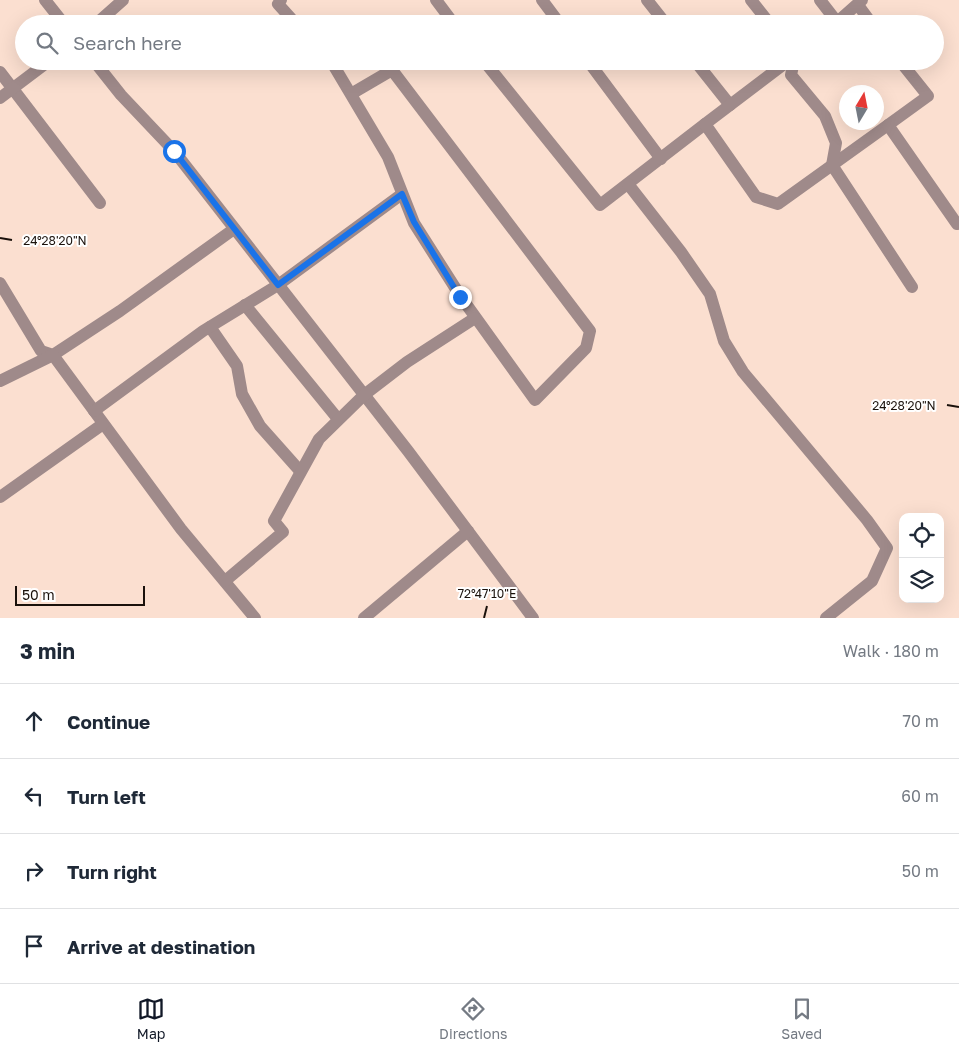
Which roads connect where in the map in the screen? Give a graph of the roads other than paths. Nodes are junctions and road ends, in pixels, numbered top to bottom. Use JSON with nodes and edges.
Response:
{"nodes":[{"id":1,"x":45,"y":0,"type":"edge"},
{"id":2,"x":123,"y":0,"type":"edge"},
{"id":3,"x":281,"y":0,"type":"edge"},
{"id":4,"x":436,"y":0,"type":"edge"},
{"id":5,"x":542,"y":0,"type":"edge"},
{"id":6,"x":647,"y":0,"type":"edge"},
{"id":7,"x":751,"y":0,"type":"edge"},
{"id":8,"x":820,"y":0,"type":"edge"},
{"id":9,"x":860,"y":3,"type":"edge"},
{"id":10,"x":57,"y":15,"type":"edge"},
{"id":11,"x":106,"y":15,"type":"edge"},
{"id":12,"x":288,"y":15,"type":"edge"},
{"id":13,"x":447,"y":15,"type":"edge"},
{"id":14,"x":553,"y":15,"type":"edge"},
{"id":15,"x":659,"y":15,"type":"edge"},
{"id":16,"x":763,"y":15,"type":"edge"},
{"id":17,"x":830,"y":15,"type":"edge"},
{"id":18,"x":846,"y":15,"type":"edge"},
{"id":19,"x":867,"y":15,"type":"edge"},
{"id":20,"x":37,"y":70,"type":"edge"},
{"id":21,"x":101,"y":70,"type":"edge"},
{"id":22,"x":336,"y":70,"type":"edge"},
{"id":23,"x":491,"y":70,"type":"edge"},
{"id":24,"x":595,"y":70,"type":"edge"},
{"id":25,"x":702,"y":70,"type":"edge"},
{"id":26,"x":776,"y":70,"type":"edge"},
{"id":27,"x":792,"y":70,"type":"edge"},
{"id":28,"x":907,"y":70,"type":"edge"},
{"id":29,"x":0,"y":72,"type":"edge"},
{"id":30,"x":13,"y":88,"type":"junction"},
{"id":31,"x":351,"y":94,"type":"junction"},
{"id":32,"x":0,"y":98,"type":"edge"},
{"id":33,"x":730,"y":105,"type":"junction"},
{"id":34,"x":705,"y":124,"type":"junction"},
{"id":35,"x":888,"y":125,"type":"junction"},
{"id":36,"x":661,"y":159,"type":"junction"},
{"id":37,"x":832,"y":165,"type":"junction"},
{"id":38,"x":628,"y":184,"type":"junction"},
{"id":39,"x":402,"y":194,"type":"junction"},
{"id":40,"x":100,"y":203,"type":"dead end"},
{"id":41,"x":957,"y":224,"type":"dead end"},
{"id":42,"x":234,"y":229,"type":"junction"},
{"id":43,"x":0,"y":283,"type":"edge"},
{"id":44,"x":278,"y":285,"type":"junction"},
{"id":45,"x":912,"y":287,"type":"dead end"},
{"id":46,"x":245,"y":305,"type":"junction"},
{"id":47,"x":475,"y":318,"type":"junction"},
{"id":48,"x":210,"y":327,"type":"junction"},
{"id":49,"x":52,"y":355,"type":"junction"},
{"id":50,"x":0,"y":381,"type":"edge"},
{"id":51,"x":364,"y":394,"type":"junction"},
{"id":52,"x":94,"y":412,"type":"junction"},
{"id":53,"x":338,"y":419,"type":"junction"},
{"id":54,"x":104,"y":424,"type":"junction"},
{"id":55,"x":300,"y":471,"type":"junction"},
{"id":56,"x":0,"y":497,"type":"edge"},
{"id":57,"x":468,"y":530,"type":"junction"},
{"id":58,"x":225,"y":582,"type":"junction"},
{"id":59,"x":255,"y":618,"type":"edge"},
{"id":60,"x":364,"y":618,"type":"edge"},
{"id":61,"x":533,"y":618,"type":"edge"},
{"id":62,"x":826,"y":618,"type":"edge"}],
"edges":[{"from":1,"to":10,"type":"street"},
{"from":2,"to":11,"type":"street"},
{"from":3,"to":12,"type":"street"},
{"from":4,"to":13,"type":"street"},
{"from":5,"to":14,"type":"street"},
{"from":6,"to":15,"type":"street"},
{"from":7,"to":16,"type":"street"},
{"from":8,"to":17,"type":"street"},
{"from":9,"to":18,"type":"street"},
{"from":9,"to":19,"type":"street"},
{"from":20,"to":30,"type":"street"},
{"from":21,"to":42,"type":"street"},
{"from":22,"to":31,"type":"street"},
{"from":23,"to":38,"type":"street"},
{"from":24,"to":36,"type":"street"},
{"from":25,"to":33,"type":"street"},
{"from":26,"to":33,"type":"street"},
{"from":27,"to":37,"type":"street"},
{"from":28,"to":35,"type":"street"},
{"from":29,"to":30,"type":"street"},
{"from":30,"to":32,"type":"street"},
{"from":30,"to":40,"type":"street"},
{"from":31,"to":39,"type":"street"},
{"from":31,"to":47,"type":"street"},
{"from":33,"to":34,"type":"street"},
{"from":34,"to":36,"type":"street"},
{"from":34,"to":37,"type":"street"},
{"from":35,"to":37,"type":"street"},
{"from":35,"to":41,"type":"street"},
{"from":36,"to":38,"type":"street"},
{"from":37,"to":45,"type":"street"},
{"from":38,"to":62,"type":"street"},
{"from":39,"to":44,"type":"street"},
{"from":39,"to":47,"type":"street"},
{"from":42,"to":44,"type":"street"},
{"from":42,"to":49,"type":"street"},
{"from":43,"to":49,"type":"street"},
{"from":44,"to":46,"type":"street"},
{"from":44,"to":51,"type":"street"},
{"from":46,"to":48,"type":"street"},
{"from":46,"to":53,"type":"street"},
{"from":47,"to":51,"type":"street"},
{"from":48,"to":52,"type":"street"},
{"from":48,"to":55,"type":"street"},
{"from":49,"to":50,"type":"street"},
{"from":49,"to":52,"type":"street"},
{"from":51,"to":53,"type":"street"},
{"from":51,"to":57,"type":"street"},
{"from":52,"to":54,"type":"street"},
{"from":53,"to":55,"type":"street"},
{"from":54,"to":56,"type":"street"},
{"from":54,"to":58,"type":"street"},
{"from":55,"to":58,"type":"street"},
{"from":57,"to":60,"type":"street"},
{"from":57,"to":61,"type":"street"},
{"from":58,"to":59,"type":"street"}]}
